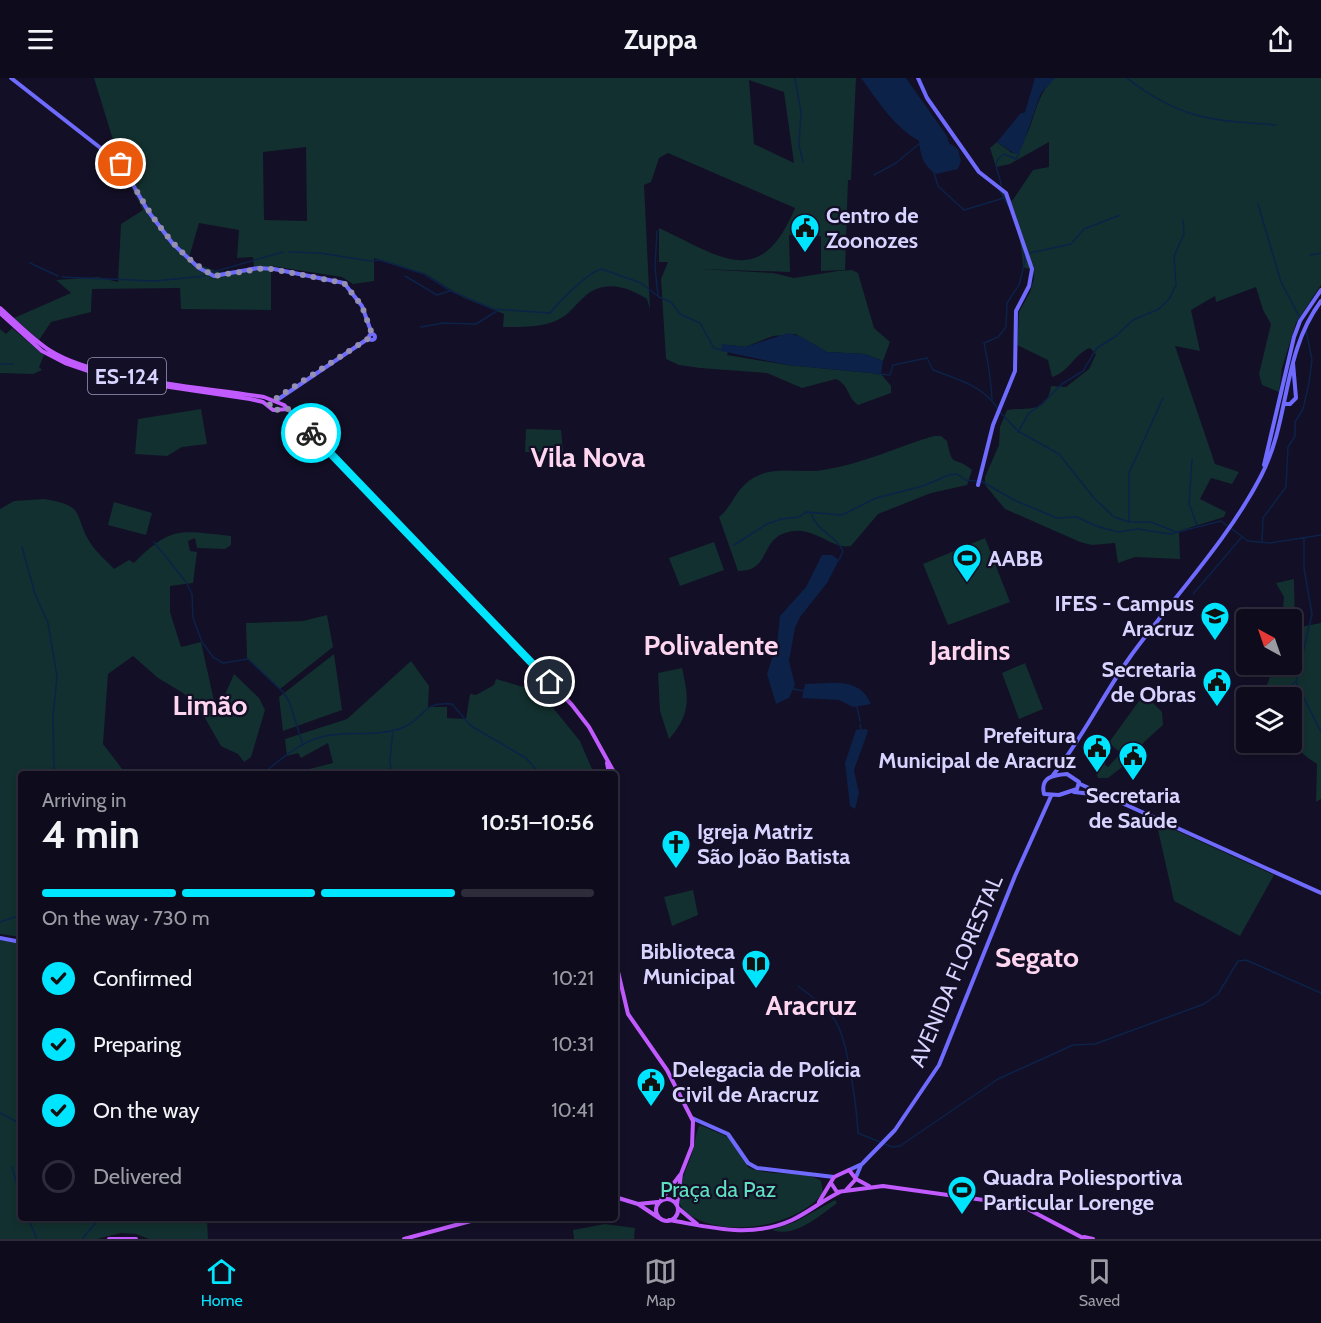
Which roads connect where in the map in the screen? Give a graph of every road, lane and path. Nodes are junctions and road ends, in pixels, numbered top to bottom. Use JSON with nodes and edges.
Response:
{"nodes":[{"id":1,"x":11,"y":78,"type":"edge"},
{"id":2,"x":918,"y":78,"type":"edge"},
{"id":3,"x":1321,"y":290,"type":"edge"},
{"id":4,"x":1321,"y":301,"type":"edge"},
{"id":5,"x":0,"y":308,"type":"edge"},
{"id":6,"x":0,"y":314,"type":"edge"},
{"id":7,"x":1293,"y":357,"type":"junction"},
{"id":8,"x":1283,"y":380,"type":"junction"},
{"id":9,"x":276,"y":401,"type":"junction"},
{"id":10,"x":1284,"y":404,"type":"junction"},
{"id":11,"x":270,"y":408,"type":"junction"},
{"id":12,"x":288,"y":409,"type":"junction"},
{"id":13,"x":275,"y":411,"type":"junction"},
{"id":14,"x":1260,"y":477,"type":"junction"},
{"id":15,"x":978,"y":485,"type":"dead end"},
{"id":16,"x":1063,"y":762,"type":"junction"},
{"id":17,"x":611,"y":771,"type":"edge"},
{"id":18,"x":1067,"y":774,"type":"junction"},
{"id":19,"x":1053,"y":776,"type":"junction"},
{"id":20,"x":1080,"y":784,"type":"junction"},
{"id":21,"x":1074,"y":792,"type":"junction"},
{"id":22,"x":1044,"y":794,"type":"junction"},
{"id":23,"x":1051,"y":796,"type":"junction"},
{"id":24,"x":1108,"y":796,"type":"junction"},
{"id":25,"x":1043,"y":809,"type":"junction"},
{"id":26,"x":1321,"y":893,"type":"edge"},
{"id":27,"x":0,"y":938,"type":"edge"},
{"id":28,"x":18,"y":941,"type":"edge"},
{"id":29,"x":618,"y":972,"type":"edge"},
{"id":30,"x":692,"y":1118,"type":"junction"},
{"id":31,"x":862,"y":1164,"type":"junction"},
{"id":32,"x":849,"y":1170,"type":"junction"},
{"id":33,"x":681,"y":1174,"type":"junction"},
{"id":34,"x":834,"y":1177,"type":"junction"},
{"id":35,"x":856,"y":1178,"type":"junction"},
{"id":36,"x":831,"y":1183,"type":"junction"},
{"id":37,"x":870,"y":1187,"type":"junction"},
{"id":38,"x":843,"y":1191,"type":"junction"},
{"id":39,"x":618,"y":1198,"type":"edge"},
{"id":40,"x":660,"y":1201,"type":"junction"},
{"id":41,"x":638,"y":1204,"type":"junction"},
{"id":42,"x":817,"y":1205,"type":"junction"},
{"id":43,"x":677,"y":1206,"type":"junction"},
{"id":44,"x":661,"y":1219,"type":"junction"},
{"id":45,"x":669,"y":1220,"type":"junction"},
{"id":46,"x":471,"y":1221,"type":"edge"},
{"id":47,"x":698,"y":1225,"type":"junction"},
{"id":48,"x":109,"y":1239,"type":"edge"},
{"id":49,"x":136,"y":1239,"type":"edge"},
{"id":50,"x":404,"y":1239,"type":"edge"},
{"id":51,"x":1090,"y":1239,"type":"edge"}],
"edges":[{"from":1,"to":9,"type":"street"},
{"from":2,"to":15,"type":"street"},
{"from":3,"to":8,"type":"street"},
{"from":4,"to":7,"type":"street"},
{"from":5,"to":9,"type":"main road","number":"ES-124"},
{"from":6,"to":11,"type":"main road","number":"ES-124"},
{"from":7,"to":10,"type":"street"},
{"from":7,"to":10,"type":"street"},
{"from":8,"to":10,"type":"street"},
{"from":8,"to":14,"type":"street"},
{"from":9,"to":11,"type":"main road"},
{"from":9,"to":12,"type":"main road","number":"ES-124"},
{"from":9,"to":13,"type":"main road"},
{"from":10,"to":14,"type":"street"},
{"from":11,"to":13,"type":"main road","number":"ES-124"},
{"from":12,"to":13,"type":"main road"},
{"from":12,"to":17,"type":"main road","number":"ES-124"},
{"from":14,"to":16,"type":"street"},
{"from":16,"to":18,"type":"street"},
{"from":16,"to":19,"type":"street"},
{"from":18,"to":19,"type":"street"},
{"from":18,"to":20,"type":"street"},
{"from":19,"to":22,"type":"street"},
{"from":20,"to":21,"type":"street"},
{"from":20,"to":24,"type":"street"},
{"from":21,"to":23,"type":"street"},
{"from":21,"to":24,"type":"street"},
{"from":22,"to":23,"type":"street"},
{"from":22,"to":25,"type":"street"},
{"from":23,"to":25,"type":"street"},
{"from":24,"to":26,"type":"street"},
{"from":25,"to":31,"type":"street","name":"AVENIDA FLORESTAL"},
{"from":27,"to":28,"type":"street"},
{"from":29,"to":30,"type":"main road"},
{"from":30,"to":33,"type":"main road"},
{"from":30,"to":34,"type":"street"},
{"from":31,"to":32,"type":"street","name":"AVENIDA FLORESTAL"},
{"from":31,"to":35,"type":"street","name":"AVENIDA FLORESTAL"},
{"from":32,"to":34,"type":"main road"},
{"from":32,"to":35,"type":"main road"},
{"from":33,"to":40,"type":"main road"},
{"from":33,"to":43,"type":"main road"},
{"from":34,"to":36,"type":"main road"},
{"from":35,"to":37,"type":"main road"},
{"from":35,"to":38,"type":"main road"},
{"from":36,"to":38,"type":"main road"},
{"from":36,"to":42,"type":"main road"},
{"from":37,"to":38,"type":"main road"},
{"from":37,"to":51,"type":"main road"},
{"from":38,"to":42,"type":"main road"},
{"from":39,"to":41,"type":"main road"},
{"from":40,"to":41,"type":"main road"},
{"from":40,"to":43,"type":"main road"},
{"from":40,"to":44,"type":"main road"},
{"from":41,"to":44,"type":"main road"},
{"from":42,"to":47,"type":"main road"},
{"from":43,"to":45,"type":"main road"},
{"from":43,"to":47,"type":"main road"},
{"from":44,"to":45,"type":"main road"},
{"from":45,"to":47,"type":"main road"},
{"from":46,"to":50,"type":"main road"},
{"from":48,"to":49,"type":"main road"}]}
